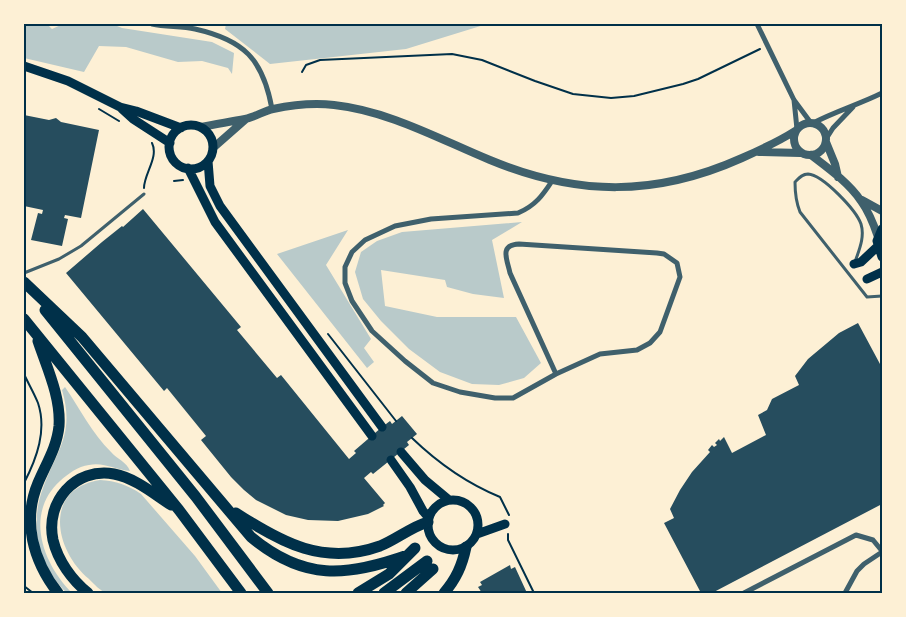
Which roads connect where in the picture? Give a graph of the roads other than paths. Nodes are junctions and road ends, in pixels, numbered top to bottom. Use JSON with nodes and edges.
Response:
{"nodes":[{"id":1,"x":152,"y":24,"type":"edge"},
{"id":2,"x":757,"y":24,"type":"edge"},
{"id":3,"x":24,"y":66,"type":"edge"},
{"id":4,"x":882,"y":92,"type":"edge"},
{"id":5,"x":794,"y":100,"type":"junction"},
{"id":6,"x":854,"y":106,"type":"junction"},
{"id":7,"x":120,"y":107,"type":"junction"},
{"id":8,"x":272,"y":109,"type":"junction"},
{"id":9,"x":246,"y":119,"type":"junction"},
{"id":10,"x":812,"y":123,"type":"junction"},
{"id":11,"x":201,"y":127,"type":"junction"},
{"id":12,"x":181,"y":128,"type":"junction"},
{"id":13,"x":796,"y":130,"type":"junction"},
{"id":14,"x":826,"y":141,"type":"junction"},
{"id":15,"x":170,"y":143,"type":"junction"},
{"id":16,"x":213,"y":148,"type":"junction"},
{"id":17,"x":759,"y":152,"type":"junction"},
{"id":18,"x":800,"y":152,"type":"junction"},
{"id":19,"x":811,"y":156,"type":"junction"},
{"id":20,"x":208,"y":161,"type":"junction"},
{"id":21,"x":188,"y":168,"type":"junction"},
{"id":22,"x":838,"y":177,"type":"junction"},
{"id":23,"x":552,"y":181,"type":"junction"},
{"id":24,"x":144,"y":194,"type":"road end"},
{"id":25,"x":861,"y":200,"type":"junction"},
{"id":26,"x":882,"y":211,"type":"edge"},
{"id":27,"x":882,"y":228,"type":"edge"},
{"id":28,"x":878,"y":242,"type":"junction"},
{"id":29,"x":882,"y":256,"type":"edge"},
{"id":30,"x":854,"y":264,"type":"joint"},
{"id":31,"x":882,"y":272,"type":"edge"},
{"id":32,"x":24,"y":273,"type":"edge"},
{"id":33,"x":867,"y":279,"type":"dead end"},
{"id":34,"x":24,"y":282,"type":"edge"},
{"id":35,"x":882,"y":296,"type":"edge"},
{"id":36,"x":54,"y":316,"type":"junction"},
{"id":37,"x":24,"y":319,"type":"edge"},
{"id":38,"x":35,"y":333,"type":"junction"},
{"id":39,"x":556,"y":374,"type":"junction"},
{"id":40,"x":382,"y":427,"type":"dead end"},
{"id":41,"x":372,"y":436,"type":"dead end"},
{"id":42,"x":401,"y":452,"type":"dead end"},
{"id":43,"x":391,"y":460,"type":"dead end"},
{"id":44,"x":449,"y":500,"type":"junction"},
{"id":45,"x":226,"y":506,"type":"junction"},
{"id":46,"x":179,"y":510,"type":"junction"},
{"id":47,"x":428,"y":520,"type":"junction"},
{"id":48,"x":508,"y":524,"type":"road end"},
{"id":49,"x":477,"y":534,"type":"junction"},
{"id":50,"x":466,"y":547,"type":"junction"},
{"id":51,"x":882,"y":551,"type":"edge"},
{"id":52,"x":239,"y":590,"type":"edge"},
{"id":53,"x":58,"y":593,"type":"edge"},
{"id":54,"x":88,"y":593,"type":"edge"},
{"id":55,"x":268,"y":593,"type":"edge"},
{"id":56,"x":358,"y":593,"type":"edge"},
{"id":57,"x":384,"y":593,"type":"edge"},
{"id":58,"x":406,"y":593,"type":"edge"},
{"id":59,"x":444,"y":593,"type":"edge"},
{"id":60,"x":744,"y":593,"type":"edge"},
{"id":61,"x":845,"y":593,"type":"edge"}],
"edges":[{"from":1,"to":8,"type":"street"},
{"from":2,"to":5,"type":"street"},
{"from":3,"to":7,"type":"main road"},
{"from":4,"to":6,"type":"street"},
{"from":5,"to":10,"type":"street"},
{"from":5,"to":13,"type":"street"},
{"from":6,"to":10,"type":"street"},
{"from":6,"to":14,"type":"street"},
{"from":7,"to":12,"type":"main road"},
{"from":7,"to":15,"type":"main road"},
{"from":8,"to":9,"type":"street"},
{"from":8,"to":23,"type":"street"},
{"from":9,"to":11,"type":"street"},
{"from":9,"to":16,"type":"street"},
{"from":10,"to":13,"type":"street"},
{"from":10,"to":14,"type":"street"},
{"from":11,"to":12,"type":"main road"},
{"from":11,"to":16,"type":"main road"},
{"from":12,"to":15,"type":"main road"},
{"from":13,"to":17,"type":"street"},
{"from":13,"to":18,"type":"street"},
{"from":14,"to":19,"type":"street"},
{"from":14,"to":22,"type":"street"},
{"from":15,"to":21,"type":"main road"},
{"from":16,"to":20,"type":"main road"},
{"from":17,"to":18,"type":"street"},
{"from":17,"to":23,"type":"street"},
{"from":18,"to":19,"type":"street"},
{"from":19,"to":22,"type":"street"},
{"from":20,"to":21,"type":"main road"},
{"from":20,"to":40,"type":"main road"},
{"from":21,"to":41,"type":"main road"},
{"from":22,"to":25,"type":"street"},
{"from":23,"to":39,"type":"street"},
{"from":24,"to":32,"type":"lane"},
{"from":25,"to":26,"type":"street"},
{"from":25,"to":28,"type":"street"},
{"from":27,"to":28,"type":"main road"},
{"from":28,"to":29,"type":"main road"},
{"from":28,"to":30,"type":"main road"},
{"from":30,"to":35,"type":"lane"},
{"from":31,"to":33,"type":"main road"},
{"from":34,"to":36,"type":"highway"},
{"from":36,"to":45,"type":"highway"},
{"from":36,"to":55,"type":"highway"},
{"from":37,"to":38,"type":"highway"},
{"from":38,"to":46,"type":"highway"},
{"from":38,"to":53,"type":"highway"},
{"from":39,"to":39,"type":"street"},
{"from":42,"to":44,"type":"main road"},
{"from":43,"to":47,"type":"main road"},
{"from":44,"to":47,"type":"main road"},
{"from":44,"to":49,"type":"main road"},
{"from":45,"to":47,"type":"highway"},
{"from":45,"to":56,"type":"highway"},
{"from":46,"to":52,"type":"highway"},
{"from":46,"to":54,"type":"highway"},
{"from":47,"to":50,"type":"main road"},
{"from":48,"to":49,"type":"main road"},
{"from":49,"to":50,"type":"main road"},
{"from":50,"to":59,"type":"highway"},
{"from":51,"to":60,"type":"street"},
{"from":51,"to":61,"type":"street"},
{"from":57,"to":58,"type":"highway"}]}
